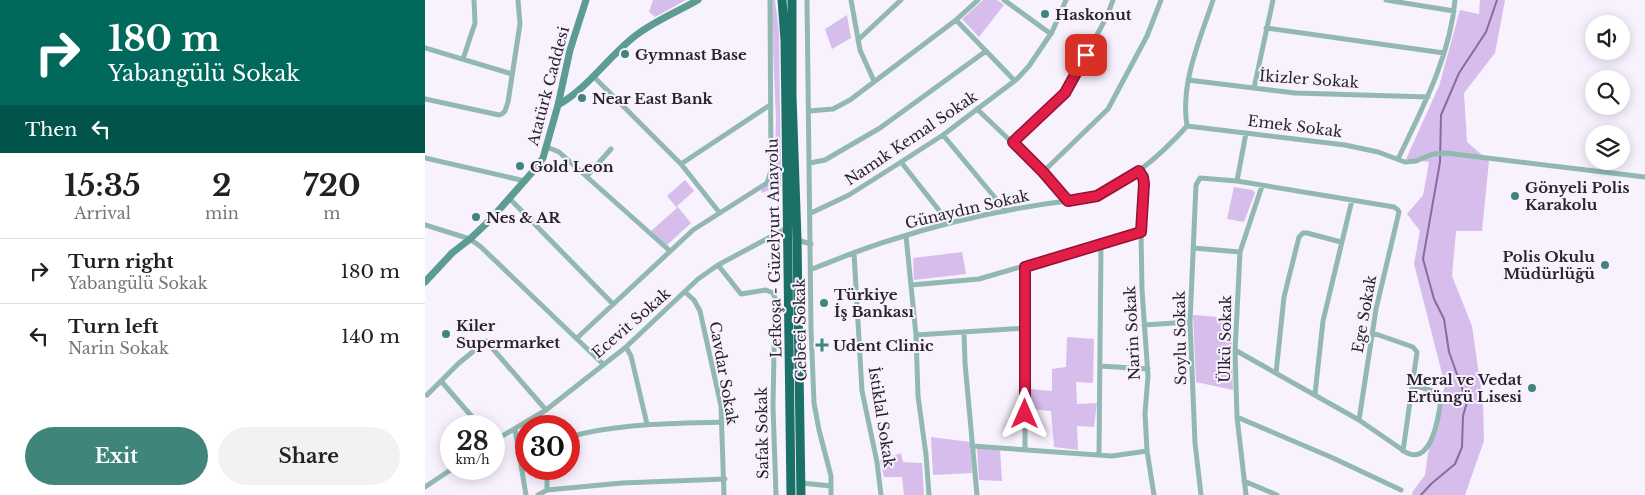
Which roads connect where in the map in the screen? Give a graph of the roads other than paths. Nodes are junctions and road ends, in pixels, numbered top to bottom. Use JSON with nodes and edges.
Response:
{"nodes":[{"id":1,"x":474,"y":0,"type":"edge"},
{"id":2,"x":518,"y":0,"type":"edge"},
{"id":3,"x":586,"y":0,"type":"edge"},
{"id":4,"x":698,"y":0,"type":"edge"},
{"id":5,"x":770,"y":0,"type":"edge"},
{"id":6,"x":782,"y":0,"type":"edge"},
{"id":7,"x":792,"y":0,"type":"edge"},
{"id":8,"x":807,"y":0,"type":"edge"},
{"id":9,"x":851,"y":0,"type":"edge"},
{"id":10,"x":901,"y":0,"type":"edge"},
{"id":11,"x":978,"y":0,"type":"edge"},
{"id":12,"x":1004,"y":0,"type":"edge"},
{"id":13,"x":1066,"y":0,"type":"edge"},
{"id":14,"x":1113,"y":0,"type":"edge"},
{"id":15,"x":1161,"y":0,"type":"edge"},
{"id":16,"x":1213,"y":0,"type":"edge"},
{"id":17,"x":1273,"y":0,"type":"edge"},
{"id":18,"x":1386,"y":0,"type":"edge"},
{"id":19,"x":1455,"y":0,"type":"edge"},
{"id":20,"x":1454,"y":11,"type":"junction"},
{"id":21,"x":956,"y":20,"type":"junction"},
{"id":22,"x":1266,"y":28,"type":"junction"},
{"id":23,"x":1051,"y":34,"type":"junction"},
{"id":24,"x":858,"y":40,"type":"junction"},
{"id":25,"x":425,"y":48,"type":"edge"},
{"id":26,"x":986,"y":51,"type":"junction"},
{"id":27,"x":1444,"y":53,"type":"junction"},
{"id":28,"x":463,"y":59,"type":"junction"},
{"id":29,"x":512,"y":74,"type":"junction"},
{"id":30,"x":593,"y":76,"type":"junction"},
{"id":31,"x":1014,"y":80,"type":"junction"},
{"id":32,"x":1188,"y":80,"type":"junction"},
{"id":33,"x":874,"y":81,"type":"junction"},
{"id":34,"x":1254,"y":88,"type":"junction"},
{"id":35,"x":1427,"y":97,"type":"junction"},
{"id":36,"x":425,"y":99,"type":"edge"},
{"id":37,"x":558,"y":105,"type":"junction"},
{"id":38,"x":770,"y":105,"type":"junction"},
{"id":39,"x":977,"y":110,"type":"junction"},
{"id":40,"x":809,"y":111,"type":"junction"},
{"id":41,"x":1187,"y":126,"type":"junction"},
{"id":42,"x":1246,"y":132,"type":"junction"},
{"id":43,"x":943,"y":135,"type":"junction"},
{"id":44,"x":1013,"y":142,"type":"junction"},
{"id":45,"x":547,"y":147,"type":"junction"},
{"id":46,"x":611,"y":149,"type":"dead end"},
{"id":47,"x":425,"y":158,"type":"edge"},
{"id":48,"x":1398,"y":158,"type":"junction"},
{"id":49,"x":901,"y":162,"type":"junction"},
{"id":50,"x":810,"y":163,"type":"junction"},
{"id":51,"x":681,"y":164,"type":"junction"},
{"id":52,"x":1139,"y":171,"type":"junction"},
{"id":53,"x":1043,"y":172,"type":"junction"},
{"id":54,"x":587,"y":176,"type":"junction"},
{"id":55,"x":1645,"y":177,"type":"edge"},
{"id":56,"x":525,"y":181,"type":"junction"},
{"id":57,"x":1237,"y":181,"type":"junction"},
{"id":58,"x":1261,"y":186,"type":"junction"},
{"id":59,"x":509,"y":198,"type":"junction"},
{"id":60,"x":1352,"y":200,"type":"junction"},
{"id":61,"x":1068,"y":201,"type":"junction"},
{"id":62,"x":1006,"y":211,"type":"junction"},
{"id":63,"x":719,"y":212,"type":"junction"},
{"id":64,"x":811,"y":212,"type":"junction"},
{"id":65,"x":949,"y":223,"type":"junction"},
{"id":66,"x":425,"y":225,"type":"edge"},
{"id":67,"x":787,"y":228,"type":"junction"},
{"id":68,"x":1141,"y":232,"type":"junction"},
{"id":69,"x":907,"y":236,"type":"junction"},
{"id":70,"x":471,"y":239,"type":"junction"},
{"id":71,"x":797,"y":240,"type":"junction"},
{"id":72,"x":1341,"y":242,"type":"junction"},
{"id":73,"x":811,"y":244,"type":"junction"},
{"id":74,"x":1101,"y":244,"type":"junction"},
{"id":75,"x":1193,"y":248,"type":"junction"},
{"id":76,"x":670,"y":251,"type":"junction"},
{"id":77,"x":1240,"y":252,"type":"junction"},
{"id":78,"x":854,"y":253,"type":"junction"},
{"id":79,"x":718,"y":265,"type":"junction"},
{"id":80,"x":1025,"y":267,"type":"junction"},
{"id":81,"x":812,"y":268,"type":"junction"},
{"id":82,"x":425,"y":282,"type":"edge"},
{"id":83,"x":911,"y":285,"type":"junction"},
{"id":84,"x":685,"y":292,"type":"junction"},
{"id":85,"x":613,"y":304,"type":"junction"},
{"id":86,"x":1190,"y":322,"type":"junction"},
{"id":87,"x":1144,"y":325,"type":"junction"},
{"id":88,"x":1026,"y":328,"type":"junction"},
{"id":89,"x":964,"y":332,"type":"junction"},
{"id":90,"x":1373,"y":333,"type":"junction"},
{"id":91,"x":915,"y":334,"type":"junction"},
{"id":92,"x":577,"y":338,"type":"junction"},
{"id":93,"x":627,"y":347,"type":"junction"},
{"id":94,"x":1235,"y":350,"type":"junction"},
{"id":95,"x":603,"y":364,"type":"junction"},
{"id":96,"x":1100,"y":366,"type":"junction"},
{"id":97,"x":1148,"y":369,"type":"junction"},
{"id":98,"x":1276,"y":373,"type":"junction"},
{"id":99,"x":441,"y":381,"type":"junction"},
{"id":100,"x":1413,"y":385,"type":"junction"},
{"id":101,"x":1315,"y":394,"type":"junction"},
{"id":102,"x":427,"y":395,"type":"dead end"},
{"id":103,"x":546,"y":410,"type":"junction"},
{"id":104,"x":470,"y":415,"type":"edge"},
{"id":105,"x":538,"y":415,"type":"edge"},
{"id":106,"x":1237,"y":417,"type":"junction"},
{"id":107,"x":1359,"y":420,"type":"junction"},
{"id":108,"x":723,"y":422,"type":"junction"},
{"id":109,"x":647,"y":424,"type":"junction"},
{"id":110,"x":515,"y":429,"type":"edge"},
{"id":111,"x":580,"y":434,"type":"edge"},
{"id":112,"x":505,"y":435,"type":"edge"},
{"id":113,"x":972,"y":446,"type":"junction"},
{"id":114,"x":1025,"y":449,"type":"junction"},
{"id":115,"x":1147,"y":451,"type":"junction"},
{"id":116,"x":1403,"y":451,"type":"junction"},
{"id":117,"x":1099,"y":455,"type":"junction"},
{"id":118,"x":440,"y":477,"type":"edge"},
{"id":119,"x":725,"y":479,"type":"junction"},
{"id":120,"x":523,"y":480,"type":"edge"},
{"id":121,"x":547,"y":480,"type":"edge"},
{"id":122,"x":1244,"y":481,"type":"junction"},
{"id":123,"x":801,"y":483,"type":"junction"},
{"id":124,"x":831,"y":486,"type":"junction"},
{"id":125,"x":425,"y":487,"type":"edge"},
{"id":126,"x":547,"y":490,"type":"junction"},
{"id":127,"x":1401,"y":490,"type":"dead end"},
{"id":128,"x":525,"y":495,"type":"edge"},
{"id":129,"x":538,"y":495,"type":"edge"},
{"id":130,"x":724,"y":495,"type":"edge"},
{"id":131,"x":776,"y":495,"type":"edge"},
{"id":132,"x":791,"y":495,"type":"edge"},
{"id":133,"x":801,"y":495,"type":"edge"},
{"id":134,"x":831,"y":495,"type":"edge"},
{"id":135,"x":881,"y":495,"type":"edge"},
{"id":136,"x":929,"y":495,"type":"edge"},
{"id":137,"x":977,"y":495,"type":"edge"},
{"id":138,"x":1154,"y":495,"type":"edge"},
{"id":139,"x":1201,"y":495,"type":"edge"},
{"id":140,"x":1246,"y":495,"type":"edge"},
{"id":141,"x":1277,"y":495,"type":"edge"}],
"edges":[{"from":1,"to":28,"type":"street"},
{"from":2,"to":29,"type":"street"},
{"from":3,"to":37,"type":"main road","name":"Atatürk Caddesi"},
{"from":4,"to":30,"type":"main road"},
{"from":5,"to":38,"type":"street"},
{"from":6,"to":67,"type":"highway","name":"Lefkoşa - Güzelyurt Anayolu"},
{"from":7,"to":71,"type":"highway","name":"Lefkoşa - Güzelyurt Anayolu"},
{"from":8,"to":40,"type":"street","name":"Cebeci Sokak"},
{"from":9,"to":24,"type":"street"},
{"from":10,"to":24,"type":"street"},
{"from":11,"to":21,"type":"street"},
{"from":12,"to":23,"type":"street"},
{"from":13,"to":23,"type":"street","name":"Namık Kemal Sokak"},
{"from":14,"to":44,"type":"street"},
{"from":15,"to":53,"type":"street"},
{"from":16,"to":32,"type":"street"},
{"from":17,"to":22,"type":"street"},
{"from":18,"to":20,"type":"street"},
{"from":19,"to":20,"type":"street"},
{"from":20,"to":27,"type":"street"},
{"from":21,"to":26,"type":"street"},
{"from":21,"to":33,"type":"street"},
{"from":22,"to":27,"type":"street"},
{"from":22,"to":34,"type":"street"},
{"from":23,"to":31,"type":"street","name":"Namık Kemal Sokak"},
{"from":24,"to":33,"type":"street"},
{"from":25,"to":28,"type":"street"},
{"from":26,"to":31,"type":"street"},
{"from":26,"to":50,"type":"street"},
{"from":27,"to":35,"type":"street"},
{"from":28,"to":29,"type":"street"},
{"from":29,"to":36,"type":"street"},
{"from":30,"to":37,"type":"main road"},
{"from":30,"to":51,"type":"street"},
{"from":31,"to":39,"type":"street","name":"Namık Kemal Sokak"},
{"from":32,"to":34,"type":"street","name":"İkizler Sokak"},
{"from":32,"to":41,"type":"street"},
{"from":33,"to":40,"type":"street"},
{"from":34,"to":35,"type":"street","name":"İkizler Sokak"},
{"from":35,"to":48,"type":"street"},
{"from":37,"to":45,"type":"main road","name":"Atatürk Caddesi"},
{"from":38,"to":51,"type":"street"},
{"from":38,"to":63,"type":"street"},
{"from":39,"to":43,"type":"street","name":"Namık Kemal Sokak"},
{"from":39,"to":44,"type":"street"},
{"from":40,"to":50,"type":"street","name":"Cebeci Sokak"},
{"from":41,"to":42,"type":"street","name":"Emek Sokak"},
{"from":41,"to":52,"type":"street","name":"Günaydın Sokak"},
{"from":42,"to":48,"type":"street","name":"Emek Sokak"},
{"from":42,"to":57,"type":"street"},
{"from":43,"to":49,"type":"street","name":"Namık Kemal Sokak"},
{"from":43,"to":62,"type":"street"},
{"from":44,"to":53,"type":"street"},
{"from":45,"to":54,"type":"street"},
{"from":45,"to":56,"type":"main road","name":"Atatürk Caddesi"},
{"from":46,"to":54,"type":"street"},
{"from":47,"to":56,"type":"street"},
{"from":48,"to":55,"type":"street","name":"Emek Sokak"},
{"from":49,"to":64,"type":"street","name":"Namık Kemal Sokak"},
{"from":49,"to":65,"type":"street"},
{"from":50,"to":64,"type":"street","name":"Cebeci Sokak"},
{"from":51,"to":63,"type":"street"},
{"from":52,"to":61,"type":"street","name":"Günaydın Sokak"},
{"from":52,"to":68,"type":"street","name":"Narin Sokak"},
{"from":53,"to":61,"type":"street"},
{"from":54,"to":76,"type":"street"},
{"from":56,"to":59,"type":"main road","name":"Atatürk Caddesi"},
{"from":57,"to":58,"type":"street"},
{"from":57,"to":75,"type":"street","name":"Soylu Sokak"},
{"from":58,"to":60,"type":"street"},
{"from":58,"to":77,"type":"street","name":"Ülkü Sokak"},
{"from":59,"to":70,"type":"main road","name":"Atatürk Caddesi"},
{"from":59,"to":85,"type":"street"},
{"from":60,"to":72,"type":"street"},
{"from":60,"to":90,"type":"street","name":"Ege Sokak"},
{"from":61,"to":62,"type":"street","name":"Günaydın Sokak"},
{"from":62,"to":65,"type":"street","name":"Günaydın Sokak"},
{"from":63,"to":76,"type":"street"},
{"from":64,"to":73,"type":"street","name":"Cebeci Sokak"},
{"from":65,"to":69,"type":"street","name":"Günaydın Sokak"},
{"from":66,"to":70,"type":"street"},
{"from":67,"to":79,"type":"street","name":"Ecevit Sokak"},
{"from":67,"to":132,"type":"highway","name":"Lefkoşa - Güzelyurt Anayolu"},
{"from":68,"to":74,"type":"street"},
{"from":68,"to":87,"type":"street","name":"Narin Sokak"},
{"from":69,"to":78,"type":"street","name":"Günaydın Sokak"},
{"from":69,"to":83,"type":"street"},
{"from":70,"to":82,"type":"main road","name":"Atatürk Caddesi"},
{"from":70,"to":92,"type":"street"},
{"from":71,"to":73,"type":"street"},
{"from":71,"to":123,"type":"highway","name":"Lefkoşa - Güzelyurt Anayolu"},
{"from":72,"to":98,"type":"street"},
{"from":72,"to":101,"type":"street"},
{"from":73,"to":81,"type":"street","name":"Cebeci Sokak"},
{"from":74,"to":80,"type":"street"},
{"from":74,"to":96,"type":"street"},
{"from":75,"to":77,"type":"street"},
{"from":75,"to":86,"type":"street","name":"Soylu Sokak"},
{"from":76,"to":85,"type":"street"},
{"from":77,"to":94,"type":"street","name":"Ülkü Sokak"},
{"from":78,"to":81,"type":"street","name":"Günaydın Sokak"},
{"from":78,"to":135,"type":"street","name":"İstiklal Sokak"},
{"from":79,"to":84,"type":"street","name":"Ecevit Sokak"},
{"from":79,"to":131,"type":"street","name":"Safak Sokak"},
{"from":80,"to":83,"type":"street"},
{"from":80,"to":88,"type":"street"},
{"from":81,"to":124,"type":"street","name":"Cebeci Sokak"},
{"from":83,"to":91,"type":"street"},
{"from":84,"to":93,"type":"street","name":"Ecevit Sokak"},
{"from":84,"to":108,"type":"street","name":"Cavdar Sokak"},
{"from":85,"to":92,"type":"street"},
{"from":86,"to":87,"type":"street"},
{"from":86,"to":139,"type":"street","name":"Soylu Sokak"},
{"from":87,"to":97,"type":"street","name":"Narin Sokak"},
{"from":88,"to":89,"type":"street"},
{"from":88,"to":114,"type":"street"},
{"from":89,"to":91,"type":"street"},
{"from":89,"to":113,"type":"street"},
{"from":90,"to":100,"type":"street"},
{"from":90,"to":107,"type":"street","name":"Ege Sokak"},
{"from":91,"to":136,"type":"street"},
{"from":92,"to":95,"type":"street"},
{"from":93,"to":95,"type":"street","name":"Ecevit Sokak"},
{"from":93,"to":109,"type":"street"},
{"from":94,"to":98,"type":"street"},
{"from":94,"to":106,"type":"street","name":"Ülkü Sokak"},
{"from":95,"to":103,"type":"street","name":"Ecevit Sokak"},
{"from":96,"to":97,"type":"street"},
{"from":96,"to":117,"type":"street"},
{"from":97,"to":115,"type":"street","name":"Narin Sokak"},
{"from":98,"to":101,"type":"street"},
{"from":99,"to":102,"type":"street"},
{"from":99,"to":103,"type":"street"},
{"from":99,"to":104,"type":"street"},
{"from":100,"to":116,"type":"street"},
{"from":100,"to":116,"type":"street"},
{"from":101,"to":107,"type":"street"},
{"from":103,"to":105,"type":"street","name":"Ecevit Sokak"},
{"from":106,"to":122,"type":"street","name":"Ülkü Sokak"},
{"from":106,"to":127,"type":"street"},
{"from":107,"to":116,"type":"street"},
{"from":108,"to":109,"type":"street"},
{"from":108,"to":119,"type":"street","name":"Cavdar Sokak"},
{"from":109,"to":111,"type":"street"},
{"from":110,"to":112,"type":"street","name":"Ecevit Sokak"},
{"from":113,"to":114,"type":"street"},
{"from":113,"to":137,"type":"street"},
{"from":114,"to":117,"type":"street"},
{"from":115,"to":117,"type":"street"},
{"from":115,"to":138,"type":"street","name":"Narin Sokak"},
{"from":118,"to":125,"type":"street"},
{"from":119,"to":126,"type":"street"},
{"from":119,"to":130,"type":"street","name":"Cavdar Sokak"},
{"from":120,"to":128,"type":"street"},
{"from":121,"to":126,"type":"street"},
{"from":122,"to":140,"type":"street","name":"Ülkü Sokak"},
{"from":122,"to":141,"type":"street"},
{"from":123,"to":124,"type":"street"},
{"from":123,"to":133,"type":"highway","name":"Lefkoşa - Güzelyurt Anayolu"},
{"from":124,"to":134,"type":"street","name":"Cebeci Sokak"},
{"from":126,"to":129,"type":"street"}]}
